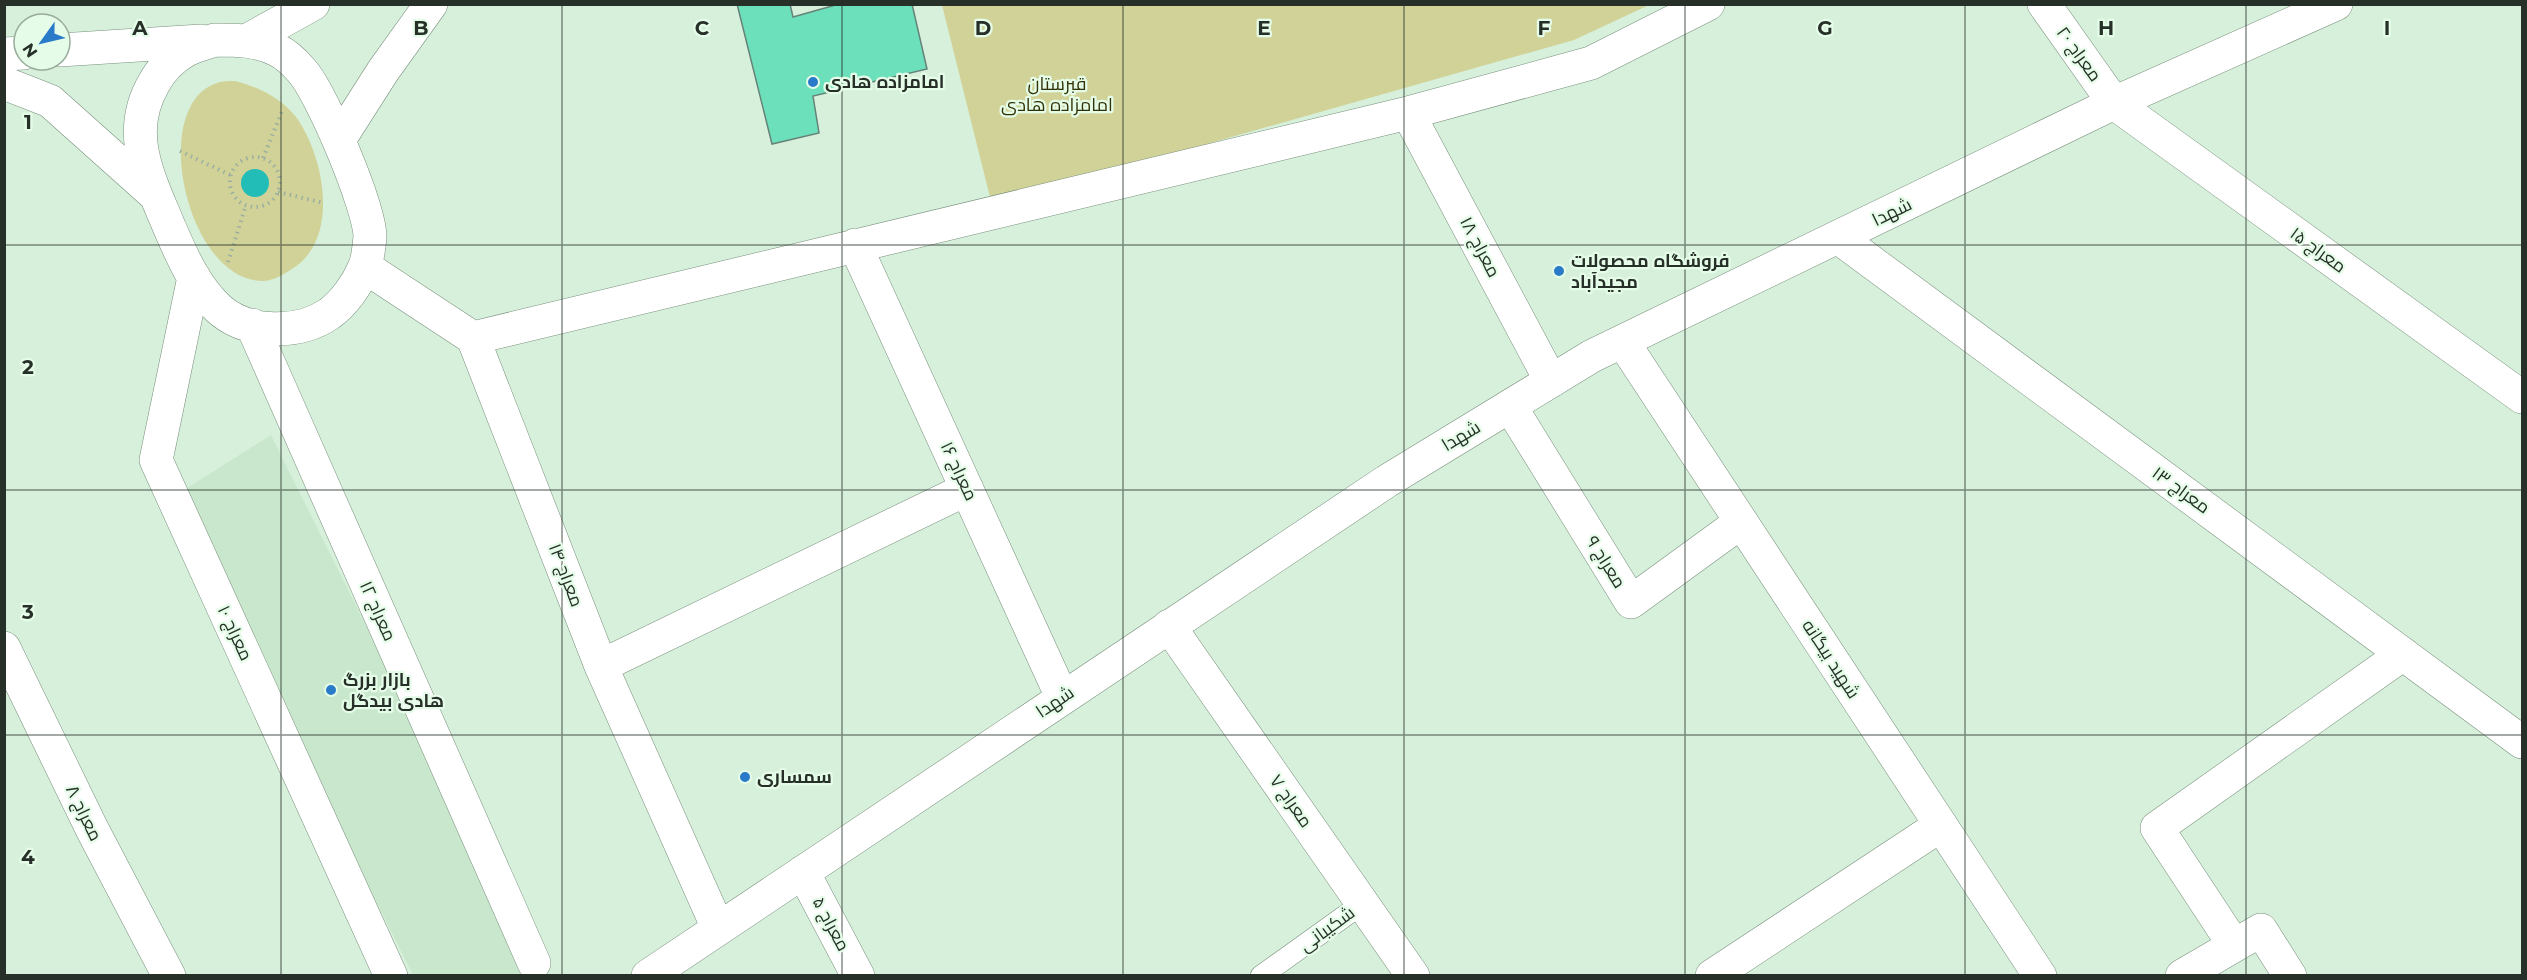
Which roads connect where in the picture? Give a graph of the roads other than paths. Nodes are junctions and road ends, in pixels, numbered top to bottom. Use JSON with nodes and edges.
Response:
{"nodes":[{"id":1,"x":313,"y":4,"type":"edge"},
{"id":2,"x":431,"y":4,"type":"edge"},
{"id":3,"x":1708,"y":4,"type":"edge"},
{"id":4,"x":2044,"y":4,"type":"edge"},
{"id":5,"x":2326,"y":7,"type":"edge"},
{"id":6,"x":215,"y":40,"type":"junction"},
{"id":7,"x":248,"y":40,"type":"junction"},
{"id":8,"x":72,"y":49,"type":"edge"},
{"id":9,"x":4,"y":83,"type":"edge"},
{"id":10,"x":2114,"y":103,"type":"junction"},
{"id":11,"x":1408,"y":112,"type":"junction"},
{"id":12,"x":339,"y":140,"type":"junction"},
{"id":13,"x":156,"y":196,"type":"junction"},
{"id":14,"x":1839,"y":238,"type":"junction"},
{"id":15,"x":855,"y":245,"type":"junction"},
{"id":16,"x":365,"y":267,"type":"junction"},
{"id":17,"x":194,"y":277,"type":"junction"},
{"id":18,"x":252,"y":325,"type":"junction"},
{"id":19,"x":473,"y":338,"type":"junction"},
{"id":20,"x":1623,"y":342,"type":"junction"},
{"id":21,"x":1551,"y":381,"type":"junction"},
{"id":22,"x":2523,"y":397,"type":"edge"},
{"id":23,"x":1510,"y":406,"type":"junction"},
{"id":24,"x":967,"y":489,"type":"junction"},
{"id":25,"x":1742,"y":522,"type":"junction"},
{"id":26,"x":1169,"y":626,"type":"junction"},
{"id":27,"x":4,"y":648,"type":"edge"},
{"id":28,"x":2403,"y":654,"type":"junction"},
{"id":29,"x":601,"y":666,"type":"junction"},
{"id":30,"x":1062,"y":698,"type":"junction"},
{"id":31,"x":2523,"y":742,"type":"edge"},
{"id":32,"x":1941,"y":825,"type":"junction"},
{"id":33,"x":803,"y":872,"type":"junction"},
{"id":34,"x":1363,"y":903,"type":"junction"},
{"id":35,"x":718,"y":928,"type":"junction"},
{"id":36,"x":2234,"y":945,"type":"junction"},
{"id":37,"x":534,"y":963,"type":"dead end"},
{"id":38,"x":169,"y":975,"type":"edge"},
{"id":39,"x":391,"y":975,"type":"edge"},
{"id":40,"x":648,"y":975,"type":"edge"},
{"id":41,"x":858,"y":975,"type":"edge"},
{"id":42,"x":1262,"y":975,"type":"edge"},
{"id":43,"x":1413,"y":975,"type":"edge"},
{"id":44,"x":1712,"y":975,"type":"edge"},
{"id":45,"x":2040,"y":975,"type":"edge"},
{"id":46,"x":2182,"y":975,"type":"edge"},
{"id":47,"x":2290,"y":975,"type":"edge"}],
"edges":[{"from":1,"to":7,"type":"street"},
{"from":2,"to":12,"type":"street"},
{"from":3,"to":11,"type":"street"},
{"from":4,"to":10,"type":"street","name":"معراج ۲۰"},
{"from":5,"to":10,"type":"street","name":"شهدا"},
{"from":6,"to":7,"type":"street"},
{"from":6,"to":8,"type":"street"},
{"from":6,"to":13,"type":"street"},
{"from":7,"to":12,"type":"street"},
{"from":9,"to":13,"type":"street"},
{"from":10,"to":14,"type":"street","name":"شهدا"},
{"from":10,"to":22,"type":"street","name":"معراج ۱۵"},
{"from":11,"to":15,"type":"street"},
{"from":11,"to":21,"type":"street","name":"معراج ۱۸"},
{"from":12,"to":16,"type":"street"},
{"from":13,"to":17,"type":"street"},
{"from":14,"to":20,"type":"street","name":"شهدا"},
{"from":14,"to":28,"type":"street","name":"معراج ۱۳"},
{"from":15,"to":19,"type":"street"},
{"from":15,"to":24,"type":"street","name":"معراج ۱۶"},
{"from":16,"to":18,"type":"street"},
{"from":16,"to":19,"type":"street"},
{"from":17,"to":18,"type":"street"},
{"from":17,"to":39,"type":"street","name":"معراج ۱۰"},
{"from":18,"to":37,"type":"street","name":"معراج ۱۲"},
{"from":19,"to":29,"type":"street","name":"معراج ۱۴"},
{"from":20,"to":21,"type":"street","name":"شهدا"},
{"from":20,"to":25,"type":"street","name":"شهید بیگانه"},
{"from":21,"to":23,"type":"street","name":"شهدا"},
{"from":23,"to":25,"type":"street","name":"معراج ۹"},
{"from":23,"to":26,"type":"street","name":"شهدا"},
{"from":24,"to":29,"type":"street"},
{"from":24,"to":30,"type":"street","name":"معراج ۱۶"},
{"from":25,"to":32,"type":"street","name":"شهید بیگانه"},
{"from":26,"to":30,"type":"street","name":"شهدا"},
{"from":26,"to":34,"type":"street","name":"معراج ۷"},
{"from":27,"to":38,"type":"street","name":"معراج ۸"},
{"from":28,"to":31,"type":"street","name":"معراج ۱۳"},
{"from":28,"to":36,"type":"street"},
{"from":29,"to":35,"type":"street","name":"معراج ۱۴"},
{"from":30,"to":33,"type":"street","name":"شهدا"},
{"from":32,"to":44,"type":"street"},
{"from":32,"to":45,"type":"street","name":"شهید بیگانه"},
{"from":33,"to":35,"type":"street","name":"شهدا"},
{"from":33,"to":41,"type":"street","name":"معراج ۵"},
{"from":34,"to":42,"type":"lane","name":"شکیبانی"},
{"from":34,"to":43,"type":"street","name":"معراج ۷"},
{"from":35,"to":40,"type":"street","name":"شهدا"},
{"from":36,"to":46,"type":"street"},
{"from":36,"to":47,"type":"street"}]}
